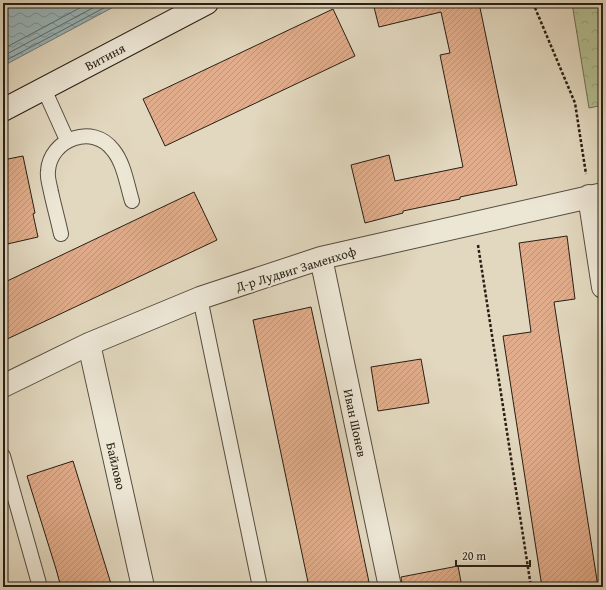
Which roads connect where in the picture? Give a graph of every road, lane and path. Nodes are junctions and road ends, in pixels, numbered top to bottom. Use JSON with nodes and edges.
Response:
{"nodes":[{"id":1,"x":207,"y":3,"type":"edge"},
{"id":2,"x":533,"y":3,"type":"edge"},
{"id":3,"x":44,"y":89,"type":"junction"},
{"id":4,"x":3,"y":110,"type":"edge"},
{"id":5,"x":67,"y":140,"type":"junction"},
{"id":6,"x":596,"y":195,"type":"edge"},
{"id":7,"x":132,"y":201,"type":"dead end"},
{"id":8,"x":475,"y":223,"type":"junction"},
{"id":9,"x":61,"y":234,"type":"dead end"},
{"id":10,"x":321,"y":258,"type":"junction"},
{"id":11,"x":603,"y":287,"type":"edge"},
{"id":12,"x":200,"y":298,"type":"junction"},
{"id":13,"x":89,"y":344,"type":"junction"},
{"id":14,"x":3,"y":386,"type":"edge"},
{"id":15,"x":3,"y":456,"type":"edge"},
{"id":16,"x":40,"y":587,"type":"edge"},
{"id":17,"x":143,"y":587,"type":"edge"},
{"id":18,"x":260,"y":587,"type":"edge"},
{"id":19,"x":390,"y":587,"type":"edge"},
{"id":20,"x":531,"y":587,"type":"edge"}],
"edges":[{"from":1,"to":3,"type":"street","name":"Витиня"},
{"from":2,"to":6,"type":"path"},
{"from":3,"to":4,"type":"street","name":"Витиня"},
{"from":3,"to":5,"type":"lane"},
{"from":5,"to":7,"type":"lane"},
{"from":5,"to":9,"type":"lane"},
{"from":6,"to":8,"type":"street","name":"Д-р Лудвиг Заменхоф"},
{"from":6,"to":11,"type":"street"},
{"from":8,"to":10,"type":"street","name":"Д-р Лудвиг Заменхоф"},
{"from":8,"to":20,"type":"path"},
{"from":10,"to":12,"type":"street","name":"Д-р Лудвиг Заменхоф"},
{"from":10,"to":19,"type":"street","name":"Иван Шонев"},
{"from":12,"to":13,"type":"street","name":"Д-р Лудвиг Заменхоф"},
{"from":12,"to":18,"type":"lane"},
{"from":13,"to":14,"type":"street","name":"Д-р Лудвиг Заменхоф"},
{"from":13,"to":17,"type":"street","name":"Байлово"},
{"from":15,"to":16,"type":"lane"}]}
